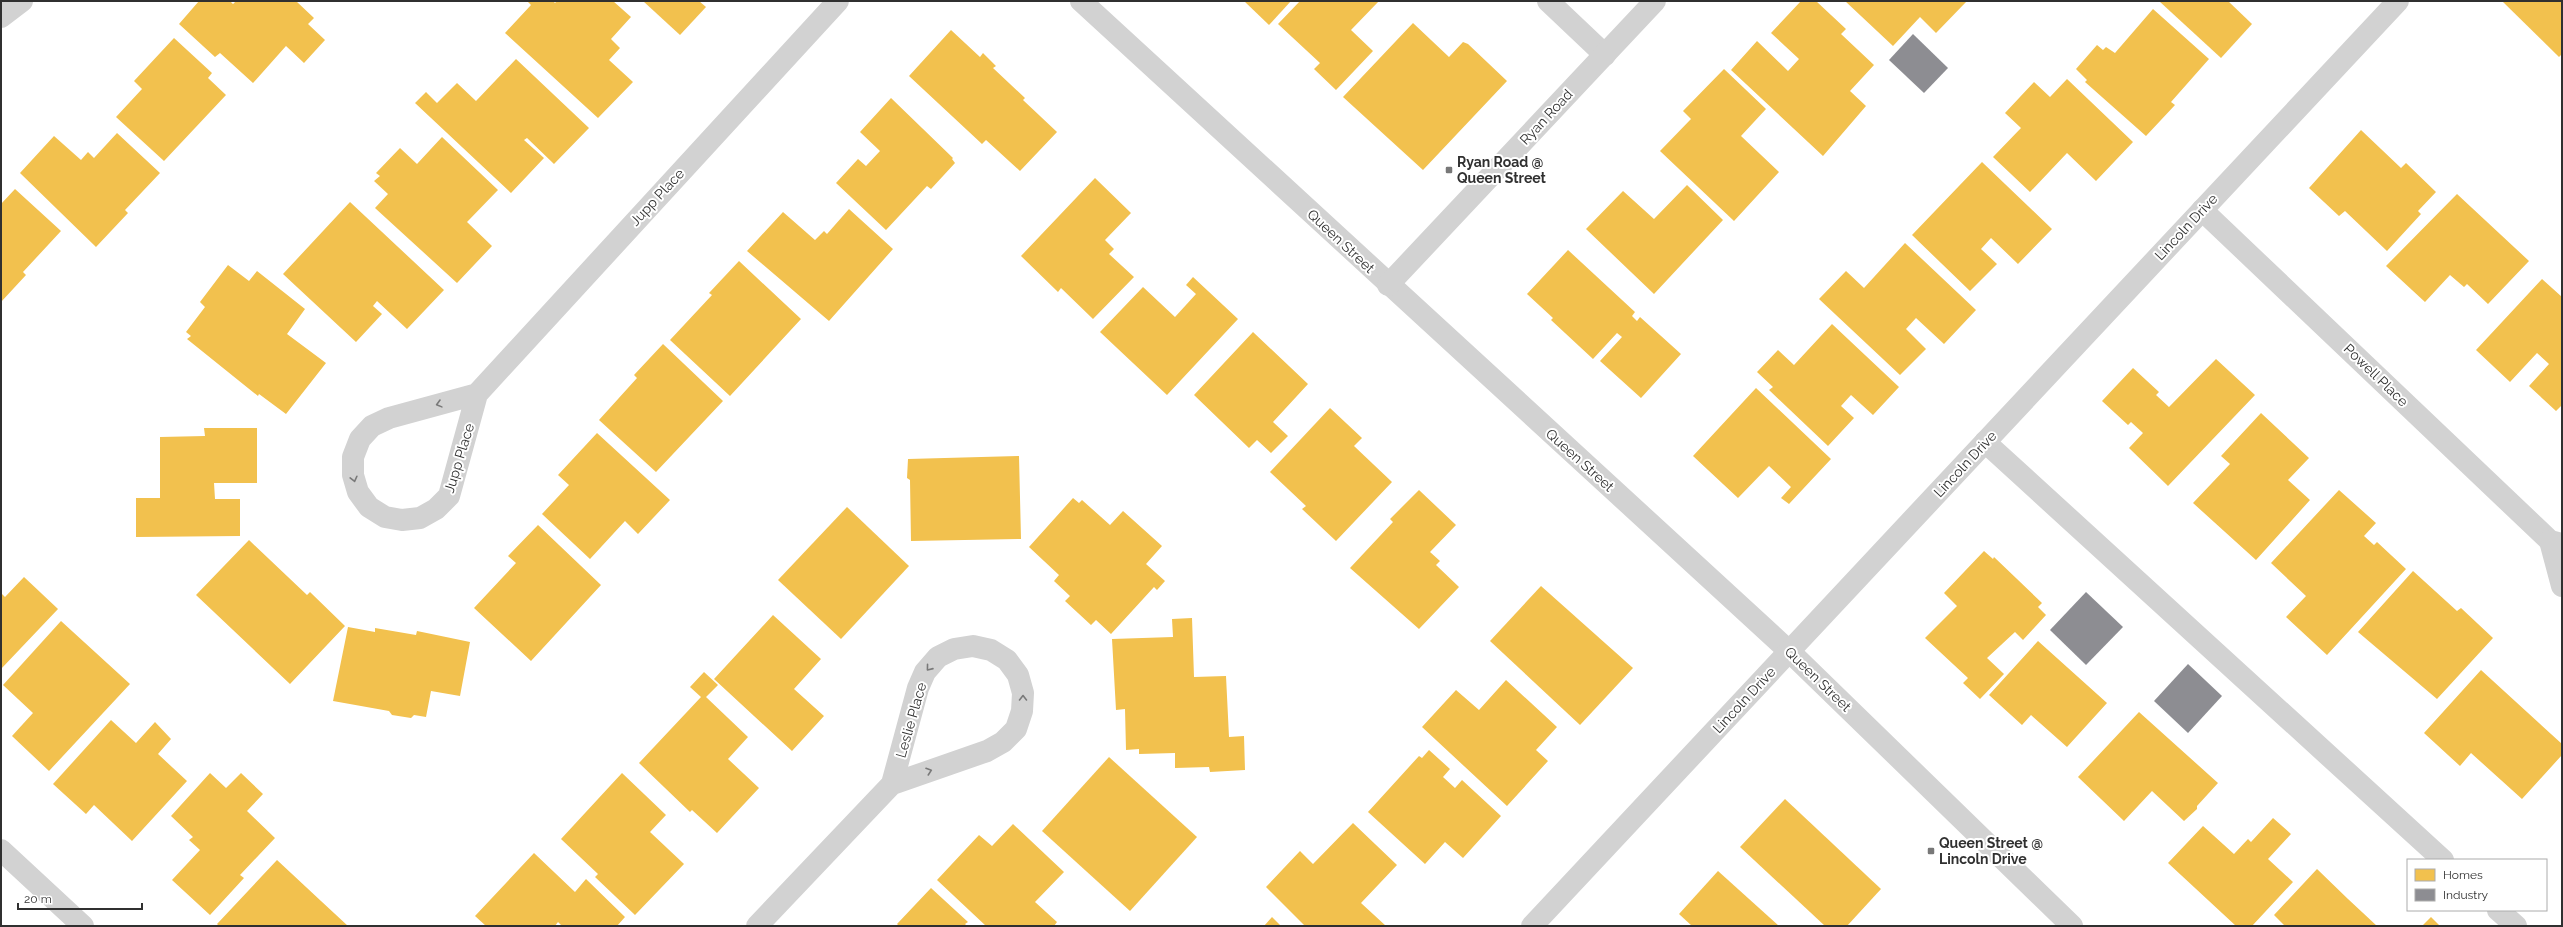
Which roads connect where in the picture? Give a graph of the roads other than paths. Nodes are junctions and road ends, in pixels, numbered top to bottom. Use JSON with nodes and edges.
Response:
{"nodes":[{"id":1,"x":22,"y":1,"type":"edge"},
{"id":2,"x":838,"y":1,"type":"edge"},
{"id":3,"x":1081,"y":1,"type":"edge"},
{"id":4,"x":1548,"y":1,"type":"edge"},
{"id":5,"x":1655,"y":1,"type":"edge"},
{"id":6,"x":2398,"y":1,"type":"edge"},
{"id":7,"x":1,"y":17,"type":"edge"},
{"id":8,"x":1605,"y":55,"type":"junction"},
{"id":9,"x":2202,"y":210,"type":"junction"},
{"id":10,"x":1388,"y":285,"type":"junction"},
{"id":11,"x":477,"y":394,"type":"junction"},
{"id":12,"x":1985,"y":442,"type":"junction"},
{"id":13,"x":2556,"y":542,"type":"edge"},
{"id":14,"x":2562,"y":586,"type":"edge"},
{"id":15,"x":1789,"y":651,"type":"junction"},
{"id":16,"x":892,"y":784,"type":"junction"},
{"id":17,"x":1,"y":850,"type":"edge"},
{"id":18,"x":2443,"y":859,"type":"edge"},
{"id":19,"x":2499,"y":911,"type":"edge"},
{"id":20,"x":83,"y":926,"type":"edge"},
{"id":21,"x":757,"y":926,"type":"edge"},
{"id":22,"x":1532,"y":926,"type":"edge"},
{"id":23,"x":2072,"y":926,"type":"edge"},
{"id":24,"x":2516,"y":926,"type":"edge"}],
"edges":[{"from":1,"to":7,"type":"street"},
{"from":2,"to":11,"type":"street","name":"Jupp Place"},
{"from":3,"to":10,"type":"street","name":"Queen Street"},
{"from":4,"to":8,"type":"street"},
{"from":5,"to":8,"type":"street","name":"Ryan Road"},
{"from":6,"to":9,"type":"street","name":"Lincoln Drive"},
{"from":8,"to":10,"type":"street","name":"Ryan Road"},
{"from":9,"to":12,"type":"street","name":"Lincoln Drive"},
{"from":9,"to":13,"type":"street","name":"Powell Place"},
{"from":10,"to":15,"type":"street","name":"Queen Street"},
{"from":11,"to":11,"type":"street","name":"Jupp Place","one_way":true},
{"from":12,"to":15,"type":"street","name":"Lincoln Drive"},
{"from":12,"to":18,"type":"street"},
{"from":13,"to":14,"type":"street","name":"Powell Place"},
{"from":15,"to":22,"type":"street","name":"Lincoln Drive"},
{"from":15,"to":23,"type":"street","name":"Queen Street"},
{"from":16,"to":16,"type":"street","name":"Leslie Place","one_way":true},
{"from":16,"to":21,"type":"street","name":"Leslie Place"},
{"from":17,"to":20,"type":"street"},
{"from":19,"to":24,"type":"street"}]}
